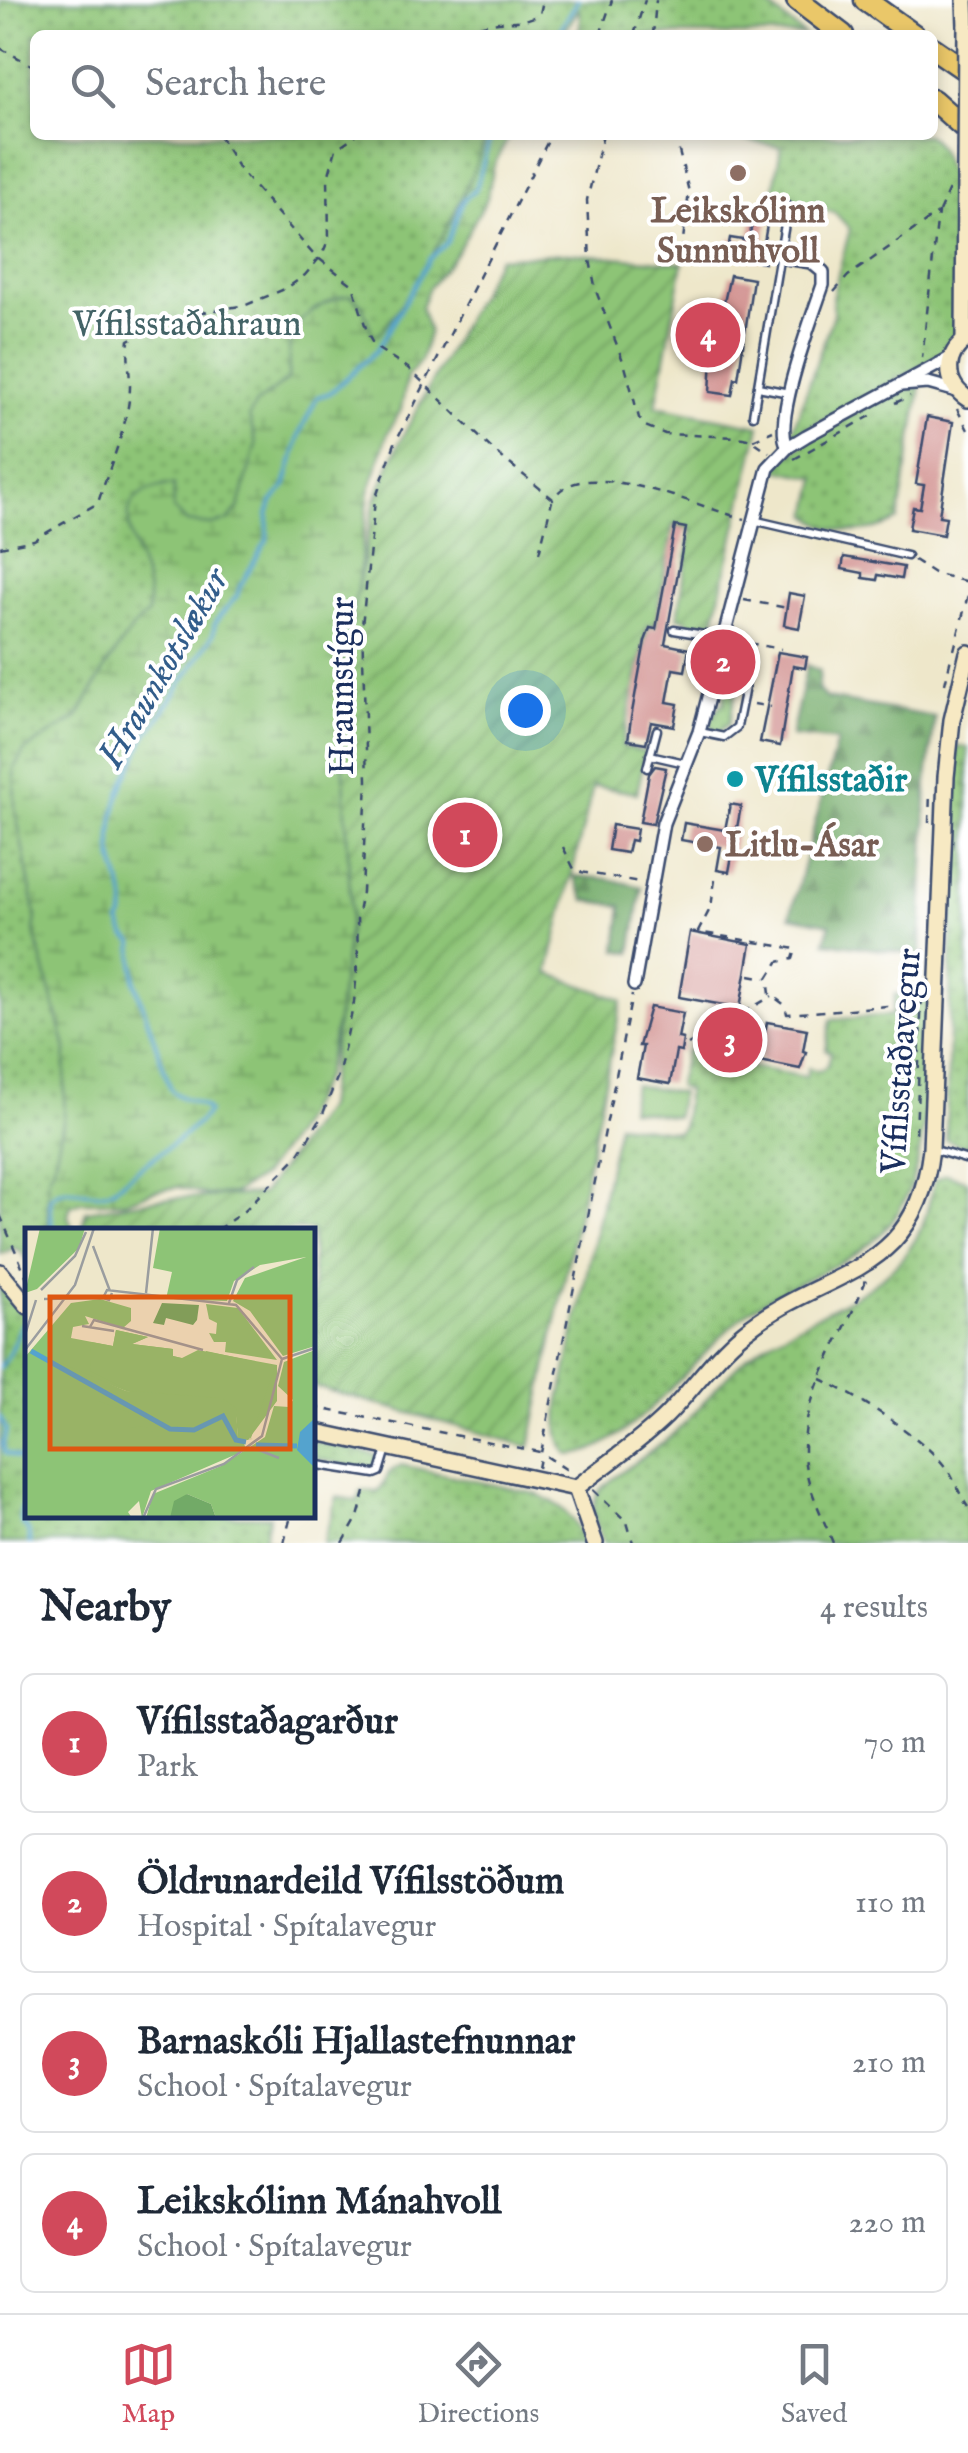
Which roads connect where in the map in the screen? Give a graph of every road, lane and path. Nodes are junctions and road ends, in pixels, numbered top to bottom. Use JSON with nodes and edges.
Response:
{"nodes":[{"id":1,"x":543,"y":0,"type":"edge"},
{"id":2,"x":612,"y":0,"type":"edge"},
{"id":3,"x":645,"y":0,"type":"edge"},
{"id":4,"x":656,"y":0,"type":"edge"},
{"id":5,"x":796,"y":0,"type":"edge"},
{"id":6,"x":865,"y":0,"type":"edge"},
{"id":7,"x":967,"y":3,"type":"edge"},
{"id":8,"x":966,"y":26,"type":"edge"},
{"id":9,"x":470,"y":30,"type":"edge"},
{"id":10,"x":602,"y":30,"type":"edge"},
{"id":11,"x":636,"y":30,"type":"edge"},
{"id":12,"x":653,"y":30,"type":"edge"},
{"id":13,"x":836,"y":30,"type":"edge"},
{"id":14,"x":907,"y":30,"type":"edge"},
{"id":15,"x":0,"y":48,"type":"edge"},
{"id":16,"x":938,"y":51,"type":"edge"},
{"id":17,"x":30,"y":64,"type":"edge"},
{"id":18,"x":968,"y":72,"type":"edge"},
{"id":19,"x":938,"y":102,"type":"edge"},
{"id":20,"x":938,"y":104,"type":"edge"},
{"id":21,"x":968,"y":120,"type":"edge"},
{"id":22,"x":968,"y":131,"type":"edge"},
{"id":23,"x":222,"y":140,"type":"edge"},
{"id":24,"x":348,"y":140,"type":"edge"},
{"id":25,"x":548,"y":140,"type":"edge"},
{"id":26,"x":602,"y":140,"type":"edge"},
{"id":27,"x":676,"y":140,"type":"edge"},
{"id":28,"x":959,"y":175,"type":"junction"},
{"id":29,"x":788,"y":206,"type":"dead end"},
{"id":30,"x":938,"y":213,"type":"junction"},
{"id":31,"x":318,"y":259,"type":"junction"},
{"id":32,"x":779,"y":261,"type":"junction"},
{"id":33,"x":831,"y":296,"type":"dead end"},
{"id":34,"x":967,"y":298,"type":"edge"},
{"id":35,"x":966,"y":339,"type":"edge"},
{"id":36,"x":950,"y":358,"type":"junction"},
{"id":37,"x":923,"y":364,"type":"dead end"},
{"id":38,"x":426,"y":386,"type":"junction"},
{"id":39,"x":897,"y":386,"type":"junction"},
{"id":40,"x":758,"y":387,"type":"junction"},
{"id":41,"x":789,"y":393,"type":"junction"},
{"id":42,"x":922,"y":393,"type":"dead end"},
{"id":43,"x":959,"y":398,"type":"edge"},
{"id":44,"x":893,"y":404,"type":"dead end"},
{"id":45,"x":876,"y":413,"type":"dead end"},
{"id":46,"x":754,"y":416,"type":"dead end"},
{"id":47,"x":782,"y":426,"type":"junction"},
{"id":48,"x":968,"y":430,"type":"edge"},
{"id":49,"x":752,"y":440,"type":"junction"},
{"id":50,"x":788,"y":447,"type":"junction"},
{"id":51,"x":777,"y":456,"type":"junction"},
{"id":52,"x":553,"y":500,"type":"junction"},
{"id":53,"x":752,"y":520,"type":"junction"},
{"id":54,"x":0,"y":547,"type":"edge"},
{"id":55,"x":539,"y":553,"type":"dead end"},
{"id":56,"x":908,"y":556,"type":"joint"},
{"id":57,"x":968,"y":582,"type":"edge"},
{"id":58,"x":732,"y":598,"type":"junction"},
{"id":59,"x":787,"y":608,"type":"dead end"},
{"id":60,"x":674,"y":630,"type":"dead end"},
{"id":61,"x":721,"y":644,"type":"junction"},
{"id":62,"x":782,"y":649,"type":"dead end"},
{"id":63,"x":968,"y":653,"type":"edge"},
{"id":64,"x":742,"y":702,"type":"junction"},
{"id":65,"x":771,"y":708,"type":"dead end"},
{"id":66,"x":657,"y":730,"type":"dead end"},
{"id":67,"x":698,"y":732,"type":"junction"},
{"id":68,"x":650,"y":755,"type":"junction"},
{"id":69,"x":686,"y":763,"type":"junction"},
{"id":70,"x":646,"y":768,"type":"dead end"},
{"id":71,"x":562,"y":847,"type":"dead end"},
{"id":72,"x":715,"y":880,"type":"dead end"},
{"id":73,"x":651,"y":883,"type":"junction"},
{"id":74,"x":750,"y":975,"type":"dead end"},
{"id":75,"x":768,"y":978,"type":"junction"},
{"id":76,"x":634,"y":986,"type":"joint"},
{"id":77,"x":772,"y":996,"type":"junction"},
{"id":78,"x":888,"y":1006,"type":"dead end"},
{"id":79,"x":688,"y":1046,"type":"dead end"},
{"id":80,"x":931,"y":1149,"type":"junction"},
{"id":81,"x":968,"y":1160,"type":"edge"},
{"id":82,"x":0,"y":1215,"type":"edge"},
{"id":83,"x":220,"y":1228,"type":"edge"},
{"id":84,"x":865,"y":1266,"type":"junction"},
{"id":85,"x":0,"y":1272,"type":"edge"},
{"id":86,"x":13,"y":1288,"type":"edge"},
{"id":87,"x":819,"y":1378,"type":"junction"},
{"id":88,"x":315,"y":1408,"type":"edge"},
{"id":89,"x":315,"y":1432,"type":"edge"},
{"id":90,"x":387,"y":1448,"type":"junction"},
{"id":91,"x":540,"y":1452,"type":"junction"},
{"id":92,"x":315,"y":1465,"type":"edge"},
{"id":93,"x":370,"y":1476,"type":"junction"},
{"id":94,"x":536,"y":1479,"type":"junction"},
{"id":95,"x":576,"y":1488,"type":"junction"},
{"id":96,"x":968,"y":1506,"type":"edge"},
{"id":97,"x":290,"y":1518,"type":"edge"},
{"id":98,"x":284,"y":1543,"type":"edge"},
{"id":99,"x":344,"y":1543,"type":"edge"},
{"id":100,"x":595,"y":1543,"type":"edge"},
{"id":101,"x":833,"y":1543,"type":"edge"}],
"edges":[{"from":1,"to":9,"type":"path"},
{"from":2,"to":10,"type":"path"},
{"from":3,"to":11,"type":"path"},
{"from":4,"to":12,"type":"path"},
{"from":5,"to":13,"type":"highway"},
{"from":6,"to":14,"type":"highway"},
{"from":7,"to":8,"type":"main road"},
{"from":8,"to":28,"type":"main road","bridge":true},
{"from":15,"to":17,"type":"path"},
{"from":16,"to":18,"type":"highway"},
{"from":19,"to":21,"type":"highway"},
{"from":20,"to":22,"type":"highway"},
{"from":23,"to":31,"type":"path"},
{"from":24,"to":31,"type":"path"},
{"from":25,"to":38,"type":"path","name":"Hraunstígur"},
{"from":26,"to":49,"type":"path"},
{"from":27,"to":32,"type":"path"},
{"from":28,"to":30,"type":"path"},
{"from":28,"to":34,"type":"main road"},
{"from":29,"to":32,"type":"lane"},
{"from":30,"to":33,"type":"path"},
{"from":30,"to":37,"type":"path"},
{"from":31,"to":38,"type":"path"},
{"from":31,"to":54,"type":"path"},
{"from":32,"to":40,"type":"lane"},
{"from":32,"to":41,"type":"street"},
{"from":34,"to":35,"type":"main road"},
{"from":35,"to":36,"type":"main road"},
{"from":36,"to":39,"type":"street"},
{"from":36,"to":43,"type":"main road"},
{"from":38,"to":52,"type":"path"},
{"from":38,"to":83,"type":"path","name":"Hraunstígur"},
{"from":39,"to":43,"type":"street"},
{"from":39,"to":50,"type":"street"},
{"from":40,"to":41,"type":"lane"},
{"from":40,"to":46,"type":"lane"},
{"from":41,"to":47,"type":"street"},
{"from":42,"to":44,"type":"path"},
{"from":43,"to":48,"type":"path"},
{"from":45,"to":51,"type":"path"},
{"from":47,"to":49,"type":"path"},
{"from":47,"to":50,"type":"street"},
{"from":49,"to":51,"type":"path"},
{"from":50,"to":51,"type":"street"},
{"from":51,"to":53,"type":"street"},
{"from":52,"to":53,"type":"path"},
{"from":52,"to":55,"type":"path"},
{"from":53,"to":56,"type":"lane"},
{"from":53,"to":58,"type":"street"},
{"from":56,"to":57,"type":"path"},
{"from":58,"to":59,"type":"path"},
{"from":58,"to":61,"type":"street"},
{"from":60,"to":61,"type":"lane"},
{"from":61,"to":62,"type":"path"},
{"from":61,"to":64,"type":"lane"},
{"from":61,"to":67,"type":"street"},
{"from":63,"to":80,"type":"main road","name":"Vífilsstaðavegur"},
{"from":64,"to":65,"type":"path"},
{"from":64,"to":67,"type":"lane"},
{"from":66,"to":68,"type":"lane"},
{"from":67,"to":69,"type":"street"},
{"from":68,"to":69,"type":"lane"},
{"from":68,"to":70,"type":"lane"},
{"from":69,"to":73,"type":"street"},
{"from":71,"to":73,"type":"path"},
{"from":72,"to":75,"type":"path"},
{"from":73,"to":76,"type":"street"},
{"from":74,"to":75,"type":"path"},
{"from":75,"to":77,"type":"path"},
{"from":76,"to":91,"type":"path"},
{"from":77,"to":78,"type":"path"},
{"from":77,"to":79,"type":"path"},
{"from":80,"to":81,"type":"lane"},
{"from":80,"to":84,"type":"main road","name":"Vífilsstaðavegur"},
{"from":82,"to":86,"type":"path"},
{"from":84,"to":87,"type":"path"},
{"from":84,"to":95,"type":"main road","name":"Vífilsstaðavegur"},
{"from":85,"to":86,"type":"main road"},
{"from":87,"to":96,"type":"path"},
{"from":87,"to":101,"type":"path"},
{"from":88,"to":91,"type":"path"},
{"from":89,"to":90,"type":"main road"},
{"from":90,"to":93,"type":"lane"},
{"from":90,"to":94,"type":"main road"},
{"from":91,"to":94,"type":"path"},
{"from":92,"to":93,"type":"lane"},
{"from":93,"to":99,"type":"path"},
{"from":94,"to":95,"type":"main road"},
{"from":95,"to":100,"type":"main road"},
{"from":97,"to":98,"type":"path"}]}
